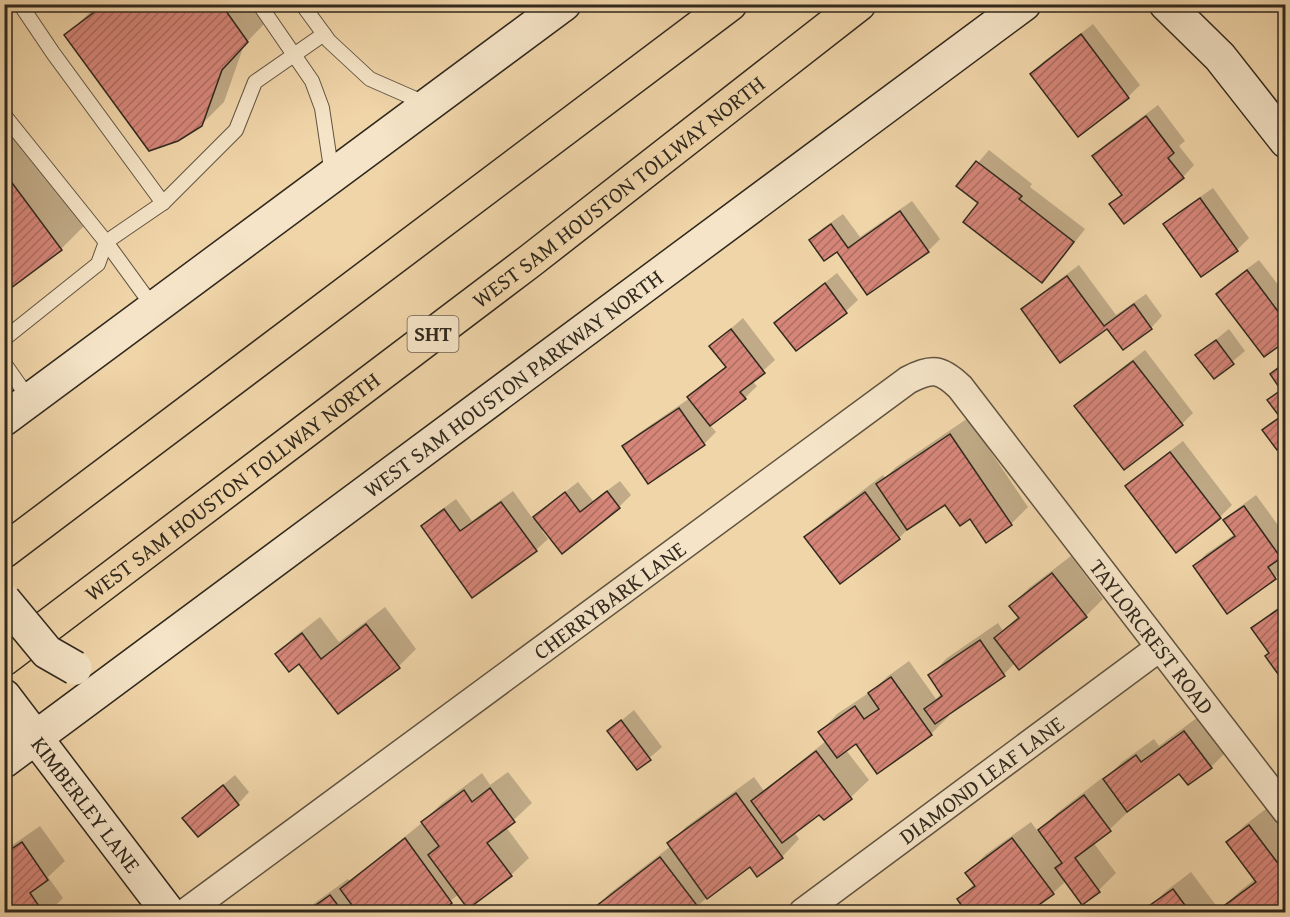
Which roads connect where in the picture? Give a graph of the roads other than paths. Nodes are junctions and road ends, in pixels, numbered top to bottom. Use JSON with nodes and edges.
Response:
{"nodes":[{"id":1,"x":259,"y":4,"type":"edge"},
{"id":2,"x":302,"y":4,"type":"edge"},
{"id":3,"x":564,"y":4,"type":"edge"},
{"id":4,"x":730,"y":4,"type":"edge"},
{"id":5,"x":859,"y":4,"type":"edge"},
{"id":6,"x":1166,"y":4,"type":"edge"},
{"id":7,"x":1192,"y":4,"type":"edge"},
{"id":8,"x":22,"y":5,"type":"edge"},
{"id":9,"x":1013,"y":10,"type":"edge"},
{"id":10,"x":324,"y":33,"type":"junction"},
{"id":11,"x":295,"y":54,"type":"junction"},
{"id":12,"x":1220,"y":57,"type":"junction"},
{"id":13,"x":429,"y":105,"type":"junction"},
{"id":14,"x":4,"y":115,"type":"edge"},
{"id":15,"x":1286,"y":141,"type":"edge"},
{"id":16,"x":332,"y":177,"type":"junction"},
{"id":17,"x":163,"y":203,"type":"junction"},
{"id":18,"x":106,"y":242,"type":"junction"},
{"id":19,"x":154,"y":308,"type":"junction"},
{"id":20,"x":4,"y":339,"type":"edge"},
{"id":21,"x":4,"y":363,"type":"edge"},
{"id":22,"x":30,"y":400,"type":"junction"},
{"id":23,"x":4,"y":419,"type":"edge"},
{"id":24,"x":1019,"y":464,"type":"joint"},
{"id":25,"x":4,"y":551,"type":"edge"},
{"id":26,"x":4,"y":600,"type":"edge"},
{"id":27,"x":1159,"y":648,"type":"junction"},
{"id":28,"x":4,"y":659,"type":"edge"},
{"id":29,"x":128,"y":669,"type":"junction"},
{"id":30,"x":10,"y":703,"type":"edge"},
{"id":31,"x":35,"y":738,"type":"junction"},
{"id":32,"x":4,"y":761,"type":"edge"},
{"id":33,"x":1286,"y":811,"type":"edge"},
{"id":34,"x":168,"y":912,"type":"edge"},
{"id":35,"x":186,"y":912,"type":"edge"},
{"id":36,"x":803,"y":912,"type":"edge"}],
"edges":[{"from":1,"to":11,"type":"lane"},
{"from":2,"to":10,"type":"lane"},
{"from":3,"to":13,"type":"main road"},
{"from":4,"to":25,"type":"highway"},
{"from":5,"to":28,"type":"highway","name":"WEST SAM HOUSTON TOLLWAY NORTH","number":"SHT"},
{"from":6,"to":12,"type":"main road"},
{"from":7,"to":12,"type":"main road"},
{"from":8,"to":17,"type":"lane"},
{"from":9,"to":29,"type":"main road","name":"WEST SAM HOUSTON PARKWAY NORTH"},
{"from":10,"to":11,"type":"lane"},
{"from":10,"to":13,"type":"lane"},
{"from":11,"to":16,"type":"lane"},
{"from":11,"to":17,"type":"lane"},
{"from":12,"to":15,"type":"main road"},
{"from":13,"to":16,"type":"main road"},
{"from":14,"to":18,"type":"lane"},
{"from":16,"to":19,"type":"main road"},
{"from":17,"to":18,"type":"lane"},
{"from":18,"to":19,"type":"lane"},
{"from":18,"to":20,"type":"lane"},
{"from":19,"to":22,"type":"main road"},
{"from":21,"to":22,"type":"lane"},
{"from":22,"to":23,"type":"main road"},
{"from":24,"to":27,"type":"street","name":"TAYLORCREST ROAD"},
{"from":24,"to":35,"type":"street","name":"CHERRYBARK LANE"},
{"from":26,"to":29,"type":"main road","bridge":true},
{"from":27,"to":33,"type":"street","name":"TAYLORCREST ROAD"},
{"from":27,"to":36,"type":"street","name":"DIAMOND LEAF LANE"},
{"from":29,"to":31,"type":"main road","name":"WEST SAM HOUSTON PARKWAY NORTH"},
{"from":30,"to":31,"type":"main road","name":"KIMBERLEY LANE"},
{"from":31,"to":32,"type":"main road","name":"WEST SAM HOUSTON PARKWAY NORTH"},
{"from":31,"to":34,"type":"main road","name":"KIMBERLEY LANE"}]}
